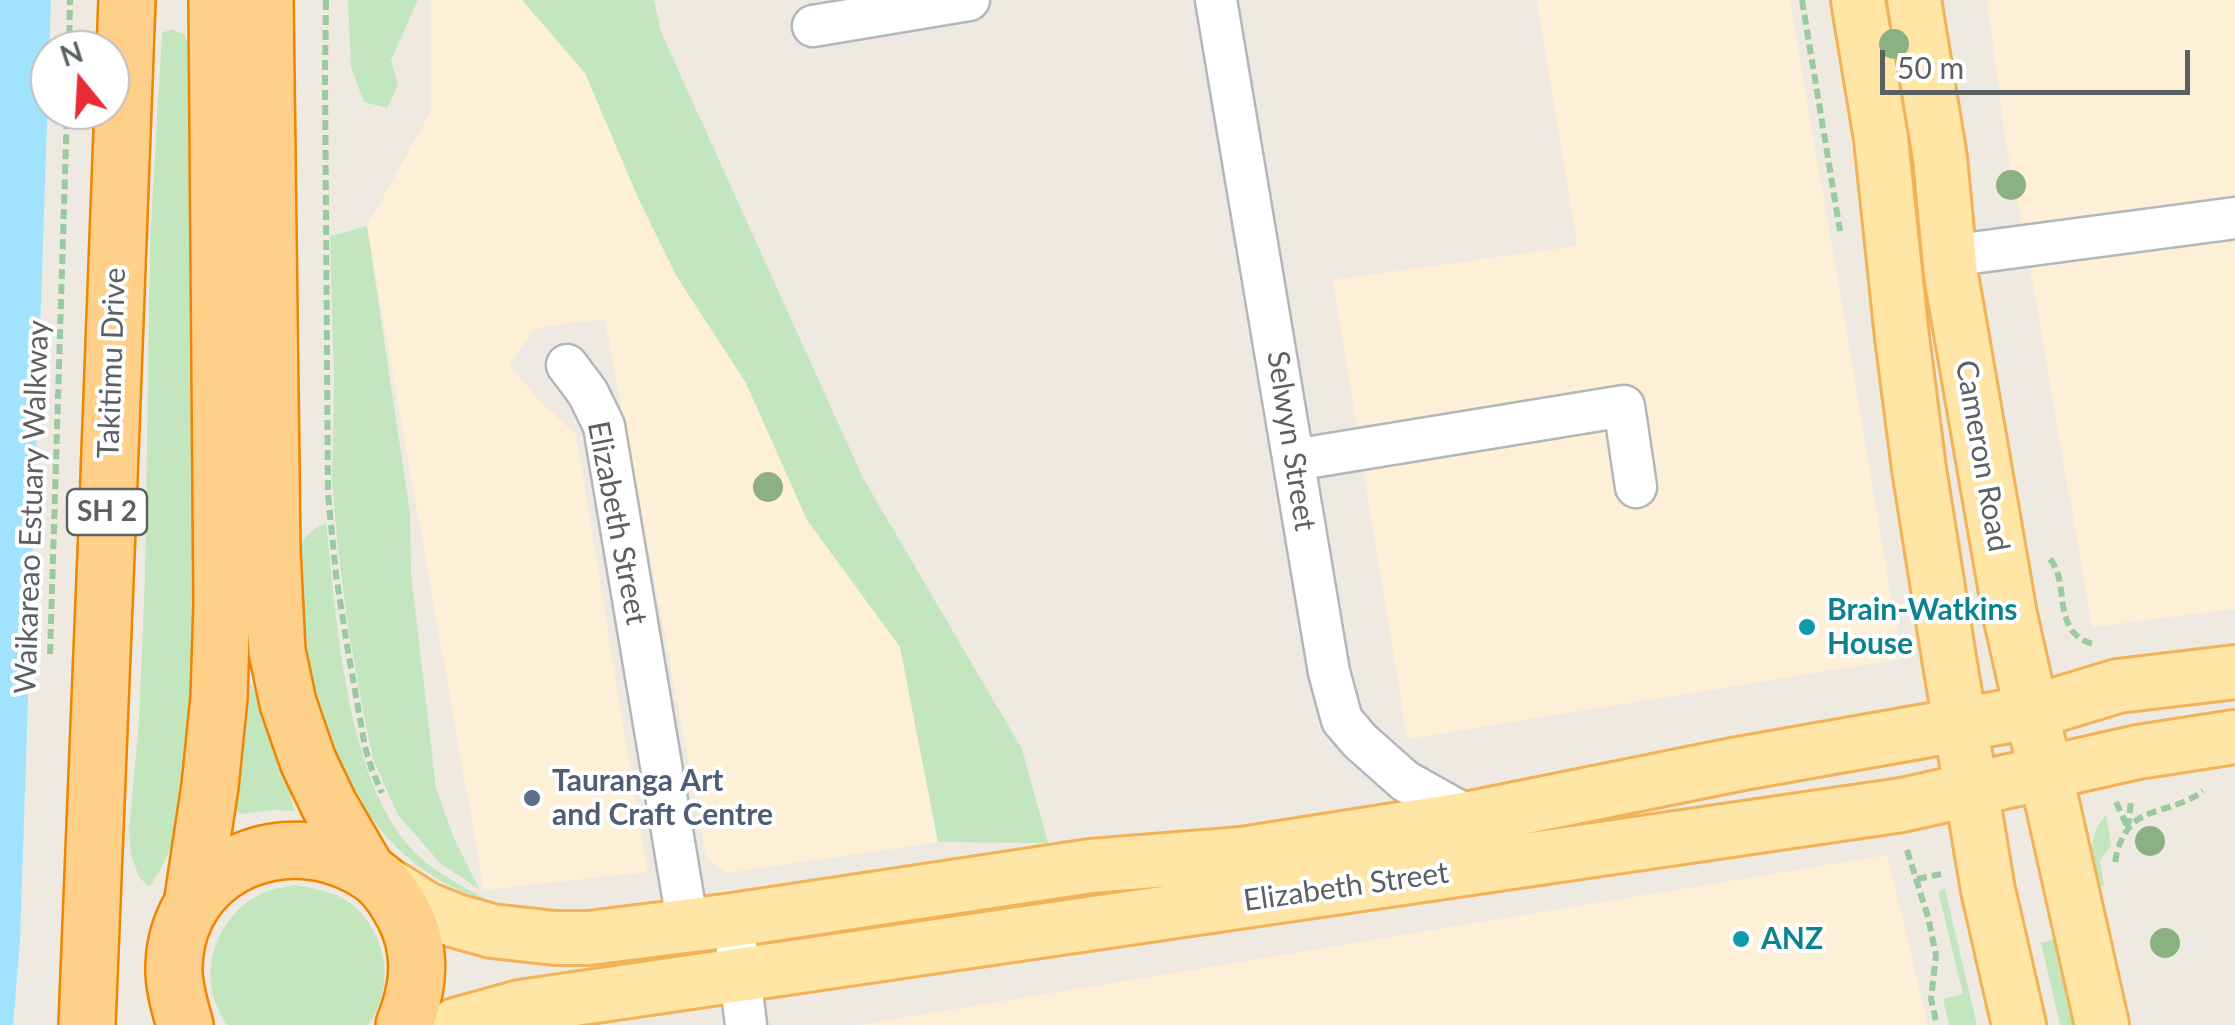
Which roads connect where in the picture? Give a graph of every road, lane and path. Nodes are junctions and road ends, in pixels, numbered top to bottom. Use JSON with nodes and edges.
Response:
{"nodes":[{"id":1,"x":70,"y":0,"type":"edge"},
{"id":2,"x":128,"y":0,"type":"edge"},
{"id":3,"x":216,"y":0,"type":"edge"},
{"id":4,"x":265,"y":0,"type":"edge"},
{"id":5,"x":326,"y":0,"type":"edge"},
{"id":6,"x":969,"y":0,"type":"edge"},
{"id":7,"x":1216,"y":0,"type":"edge"},
{"id":8,"x":1858,"y":0,"type":"edge"},
{"id":9,"x":1914,"y":0,"type":"edge"},
{"id":10,"x":813,"y":26,"type":"dead end"},
{"id":11,"x":69,"y":30,"type":"edge"},
{"id":12,"x":66,"y":130,"type":"edge"},
{"id":13,"x":2235,"y":218,"type":"edge"},
{"id":14,"x":1949,"y":256,"type":"junction"},
{"id":15,"x":567,"y":365,"type":"dead end"},
{"id":16,"x":1294,"y":460,"type":"junction"},
{"id":17,"x":1636,"y":487,"type":"dead end"},
{"id":18,"x":2041,"y":548,"type":"dead end"},
{"id":19,"x":1907,"y":606,"type":"dead end"},
{"id":20,"x":1867,"y":612,"type":"dead end"},
{"id":21,"x":2072,"y":644,"type":"dead end"},
{"id":22,"x":2087,"y":644,"type":"junction"},
{"id":23,"x":2100,"y":644,"type":"dead end"},
{"id":24,"x":50,"y":669,"type":"dead end"},
{"id":25,"x":2235,"y":672,"type":"edge"},
{"id":26,"x":2032,"y":712,"type":"junction"},
{"id":27,"x":1960,"y":726,"type":"junction"},
{"id":28,"x":2235,"y":737,"type":"edge"},
{"id":29,"x":2046,"y":772,"type":"junction"},
{"id":30,"x":1971,"y":789,"type":"junction"},
{"id":31,"x":383,"y":795,"type":"dead end"},
{"id":32,"x":2132,"y":795,"type":"dead end"},
{"id":33,"x":2189,"y":801,"type":"dead end"},
{"id":34,"x":2116,"y":804,"type":"dead end"},
{"id":35,"x":1471,"y":818,"type":"junction"},
{"id":36,"x":2128,"y":828,"type":"junction"},
{"id":37,"x":1906,"y":836,"type":"dead end"},
{"id":38,"x":2114,"y":868,"type":"dead end"},
{"id":39,"x":1942,"y":874,"type":"dead end"},
{"id":40,"x":374,"y":876,"type":"junction"},
{"id":41,"x":1917,"y":879,"type":"junction"},
{"id":42,"x":192,"y":905,"type":"junction"},
{"id":43,"x":710,"y":923,"type":"junction"},
{"id":44,"x":743,"y":1000,"type":"edge"},
{"id":45,"x":186,"y":1024,"type":"edge"},
{"id":46,"x":88,"y":1025,"type":"edge"},
{"id":47,"x":404,"y":1025,"type":"edge"},
{"id":48,"x":455,"y":1025,"type":"edge"},
{"id":49,"x":1937,"y":1025,"type":"edge"},
{"id":50,"x":2019,"y":1025,"type":"edge"},
{"id":51,"x":2102,"y":1025,"type":"edge"}],
"edges":[{"from":1,"to":11,"type":"path"},
{"from":2,"to":46,"type":"highway","name":"Takitimu Drive","number":"SH 2"},
{"from":3,"to":42,"type":"highway"},
{"from":4,"to":40,"type":"highway"},
{"from":5,"to":31,"type":"path"},
{"from":6,"to":10,"type":"street"},
{"from":7,"to":16,"type":"street","name":"Selwyn Street"},
{"from":8,"to":27,"type":"main road","name":"Cameron Road"},
{"from":9,"to":14,"type":"main road","name":"Cameron Road"},
{"from":12,"to":24,"type":"path","name":"Waikareao Estuary Walkway"},
{"from":13,"to":14,"type":"street"},
{"from":14,"to":26,"type":"main road","name":"Cameron Road"},
{"from":15,"to":43,"type":"street","name":"Elizabeth Street"},
{"from":16,"to":17,"type":"street"},
{"from":16,"to":35,"type":"street","name":"Selwyn Street"},
{"from":18,"to":22,"type":"path"},
{"from":19,"to":20,"type":"path"},
{"from":21,"to":22,"type":"path"},
{"from":22,"to":23,"type":"path"},
{"from":25,"to":26,"type":"main road","name":"Elizabeth Street"},
{"from":26,"to":27,"type":"main road","name":"Elizabeth Street"},
{"from":26,"to":29,"type":"main road","name":"Cameron Road"},
{"from":27,"to":30,"type":"main road","name":"Cameron Road"},
{"from":27,"to":35,"type":"main road","name":"Elizabeth Street"},
{"from":28,"to":29,"type":"main road","name":"Elizabeth Street"},
{"from":29,"to":30,"type":"main road","name":"Elizabeth Street"},
{"from":29,"to":51,"type":"main road","name":"Cameron Road"},
{"from":30,"to":44,"type":"main road","name":"Elizabeth Street"},
{"from":30,"to":50,"type":"main road","name":"Cameron Road"},
{"from":32,"to":36,"type":"path"},
{"from":33,"to":36,"type":"path"},
{"from":34,"to":36,"type":"path"},
{"from":35,"to":43,"type":"main road","name":"Elizabeth Street"},
{"from":36,"to":38,"type":"path"},
{"from":37,"to":41,"type":"path"},
{"from":39,"to":41,"type":"path"},
{"from":40,"to":42,"type":"highway"},
{"from":40,"to":43,"type":"main road","name":"Elizabeth Street"},
{"from":40,"to":47,"type":"highway"},
{"from":41,"to":49,"type":"path"},
{"from":42,"to":45,"type":"highway"},
{"from":43,"to":44,"type":"street"},
{"from":44,"to":48,"type":"main road","name":"Elizabeth Street"}]}
